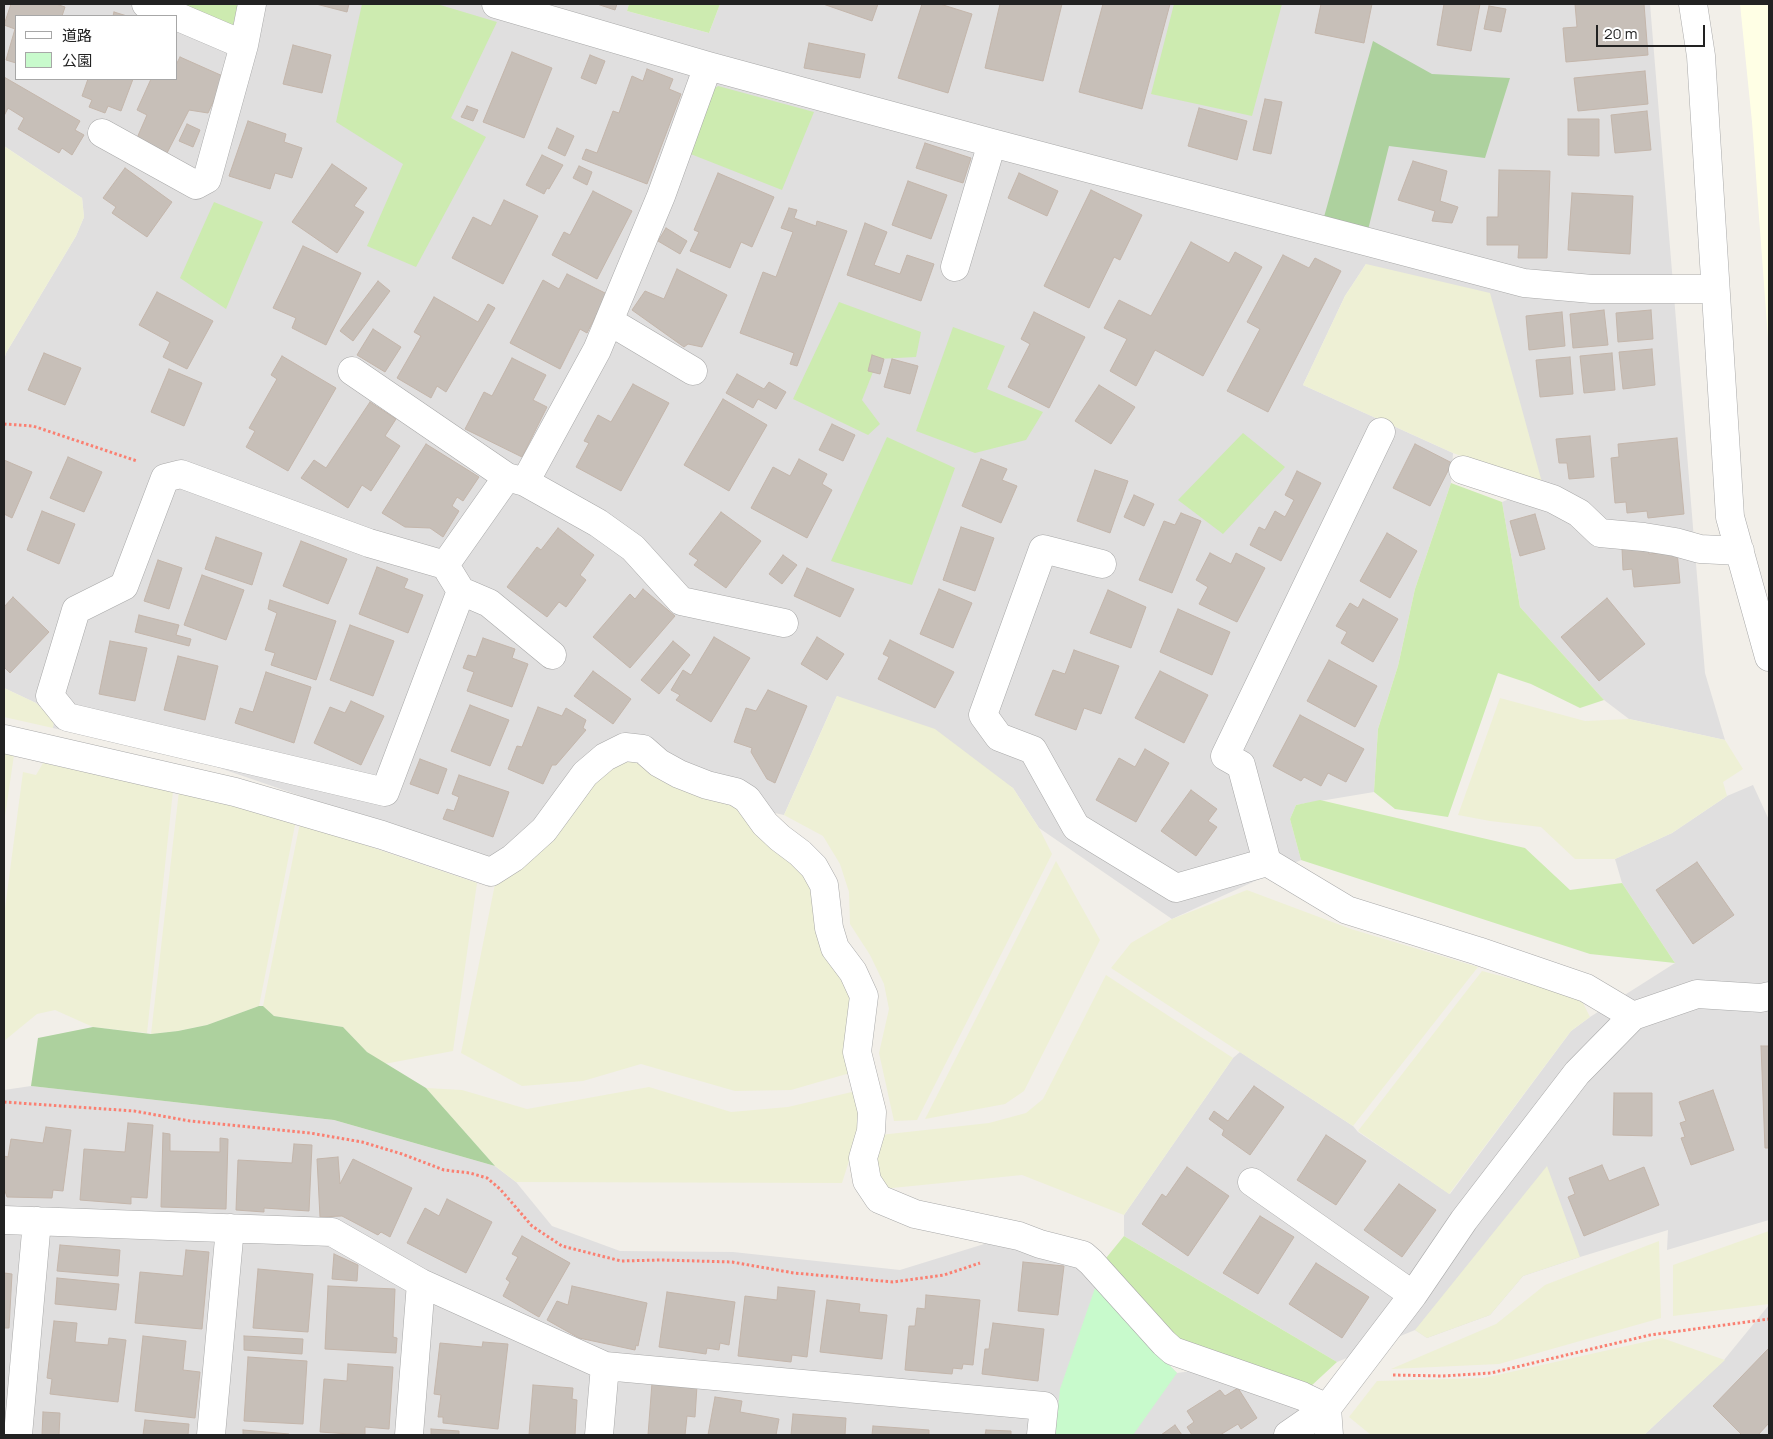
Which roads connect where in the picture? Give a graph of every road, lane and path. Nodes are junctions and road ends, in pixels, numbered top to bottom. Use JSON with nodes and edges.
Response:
{"nodes":[{"id":1,"x":146,"y":4,"type":"edge"},
{"id":2,"x":252,"y":4,"type":"edge"},
{"id":3,"x":496,"y":4,"type":"edge"},
{"id":4,"x":1693,"y":4,"type":"edge"},
{"id":5,"x":530,"y":8,"type":"edge"},
{"id":6,"x":174,"y":15,"type":"edge"},
{"id":7,"x":178,"y":17,"type":"edge"},
{"id":8,"x":244,"y":45,"type":"junction"},
{"id":9,"x":708,"y":66,"type":"junction"},
{"id":10,"x":102,"y":133,"type":"dead end"},
{"id":11,"x":992,"y":144,"type":"junction"},
{"id":12,"x":955,"y":267,"type":"dead end"},
{"id":13,"x":1715,"y":289,"type":"junction"},
{"id":14,"x":609,"y":321,"type":"junction"},
{"id":15,"x":352,"y":371,"type":"dead end"},
{"id":16,"x":693,"y":371,"type":"dead end"},
{"id":17,"x":4,"y":424,"type":"edge"},
{"id":18,"x":1381,"y":432,"type":"dead end"},
{"id":19,"x":1462,"y":470,"type":"dead end"},
{"id":20,"x":165,"y":478,"type":"junction"},
{"id":21,"x":516,"y":479,"type":"junction"},
{"id":22,"x":1740,"y":550,"type":"junction"},
{"id":23,"x":1102,"y":564,"type":"dead end"},
{"id":24,"x":445,"y":565,"type":"junction"},
{"id":25,"x":461,"y":591,"type":"junction"},
{"id":26,"x":1763,"y":611,"type":"edge"},
{"id":27,"x":784,"y":623,"type":"dead end"},
{"id":28,"x":552,"y":655,"type":"dead end"},
{"id":29,"x":1769,"y":657,"type":"edge"},
{"id":30,"x":4,"y":739,"type":"edge"},
{"id":31,"x":1267,"y":862,"type":"junction"},
{"id":32,"x":1769,"y":996,"type":"edge"},
{"id":33,"x":1632,"y":1016,"type":"junction"},
{"id":34,"x":4,"y":1102,"type":"edge"},
{"id":35,"x":1252,"y":1182,"type":"dead end"},
{"id":36,"x":4,"y":1220,"type":"edge"},
{"id":37,"x":37,"y":1221,"type":"junction"},
{"id":38,"x":230,"y":1228,"type":"junction"},
{"id":39,"x":985,"y":1261,"type":"dead end"},
{"id":40,"x":421,"y":1283,"type":"junction"},
{"id":41,"x":1413,"y":1295,"type":"junction"},
{"id":42,"x":1769,"y":1319,"type":"edge"},
{"id":43,"x":604,"y":1366,"type":"junction"},
{"id":44,"x":1354,"y":1374,"type":"junction"},
{"id":45,"x":1327,"y":1408,"type":"junction"},
{"id":46,"x":18,"y":1435,"type":"edge"},
{"id":47,"x":211,"y":1435,"type":"edge"},
{"id":48,"x":409,"y":1435,"type":"edge"},
{"id":49,"x":599,"y":1435,"type":"edge"},
{"id":50,"x":1041,"y":1435,"type":"edge"},
{"id":51,"x":1288,"y":1435,"type":"edge"},
{"id":52,"x":1328,"y":1435,"type":"edge"}],
"edges":[{"from":1,"to":6,"type":"street"},
{"from":2,"to":8,"type":"street"},
{"from":3,"to":5,"type":"street"},
{"from":4,"to":13,"type":"street"},
{"from":5,"to":9,"type":"street"},
{"from":7,"to":8,"type":"street"},
{"from":8,"to":10,"type":"street"},
{"from":9,"to":11,"type":"street"},
{"from":9,"to":14,"type":"street"},
{"from":11,"to":12,"type":"street"},
{"from":11,"to":13,"type":"street"},
{"from":13,"to":22,"type":"street"},
{"from":14,"to":16,"type":"street"},
{"from":14,"to":21,"type":"street"},
{"from":15,"to":21,"type":"street"},
{"from":17,"to":20,"type":"path"},
{"from":18,"to":31,"type":"street"},
{"from":19,"to":22,"type":"street"},
{"from":20,"to":24,"type":"street"},
{"from":20,"to":25,"type":"street"},
{"from":21,"to":24,"type":"street"},
{"from":21,"to":27,"type":"street"},
{"from":22,"to":26,"type":"street"},
{"from":23,"to":31,"type":"street"},
{"from":24,"to":25,"type":"street"},
{"from":25,"to":28,"type":"street"},
{"from":26,"to":29,"type":"street"},
{"from":30,"to":45,"type":"street"},
{"from":31,"to":33,"type":"street"},
{"from":32,"to":33,"type":"street"},
{"from":33,"to":41,"type":"street"},
{"from":34,"to":39,"type":"path"},
{"from":35,"to":41,"type":"street"},
{"from":36,"to":37,"type":"street"},
{"from":37,"to":38,"type":"street"},
{"from":37,"to":46,"type":"street"},
{"from":38,"to":40,"type":"street"},
{"from":38,"to":47,"type":"street"},
{"from":40,"to":43,"type":"street"},
{"from":40,"to":48,"type":"street"},
{"from":41,"to":44,"type":"street"},
{"from":42,"to":44,"type":"path"},
{"from":43,"to":49,"type":"street"},
{"from":43,"to":50,"type":"street"},
{"from":44,"to":45,"type":"street"},
{"from":45,"to":51,"type":"street"},
{"from":45,"to":52,"type":"street"}]}
